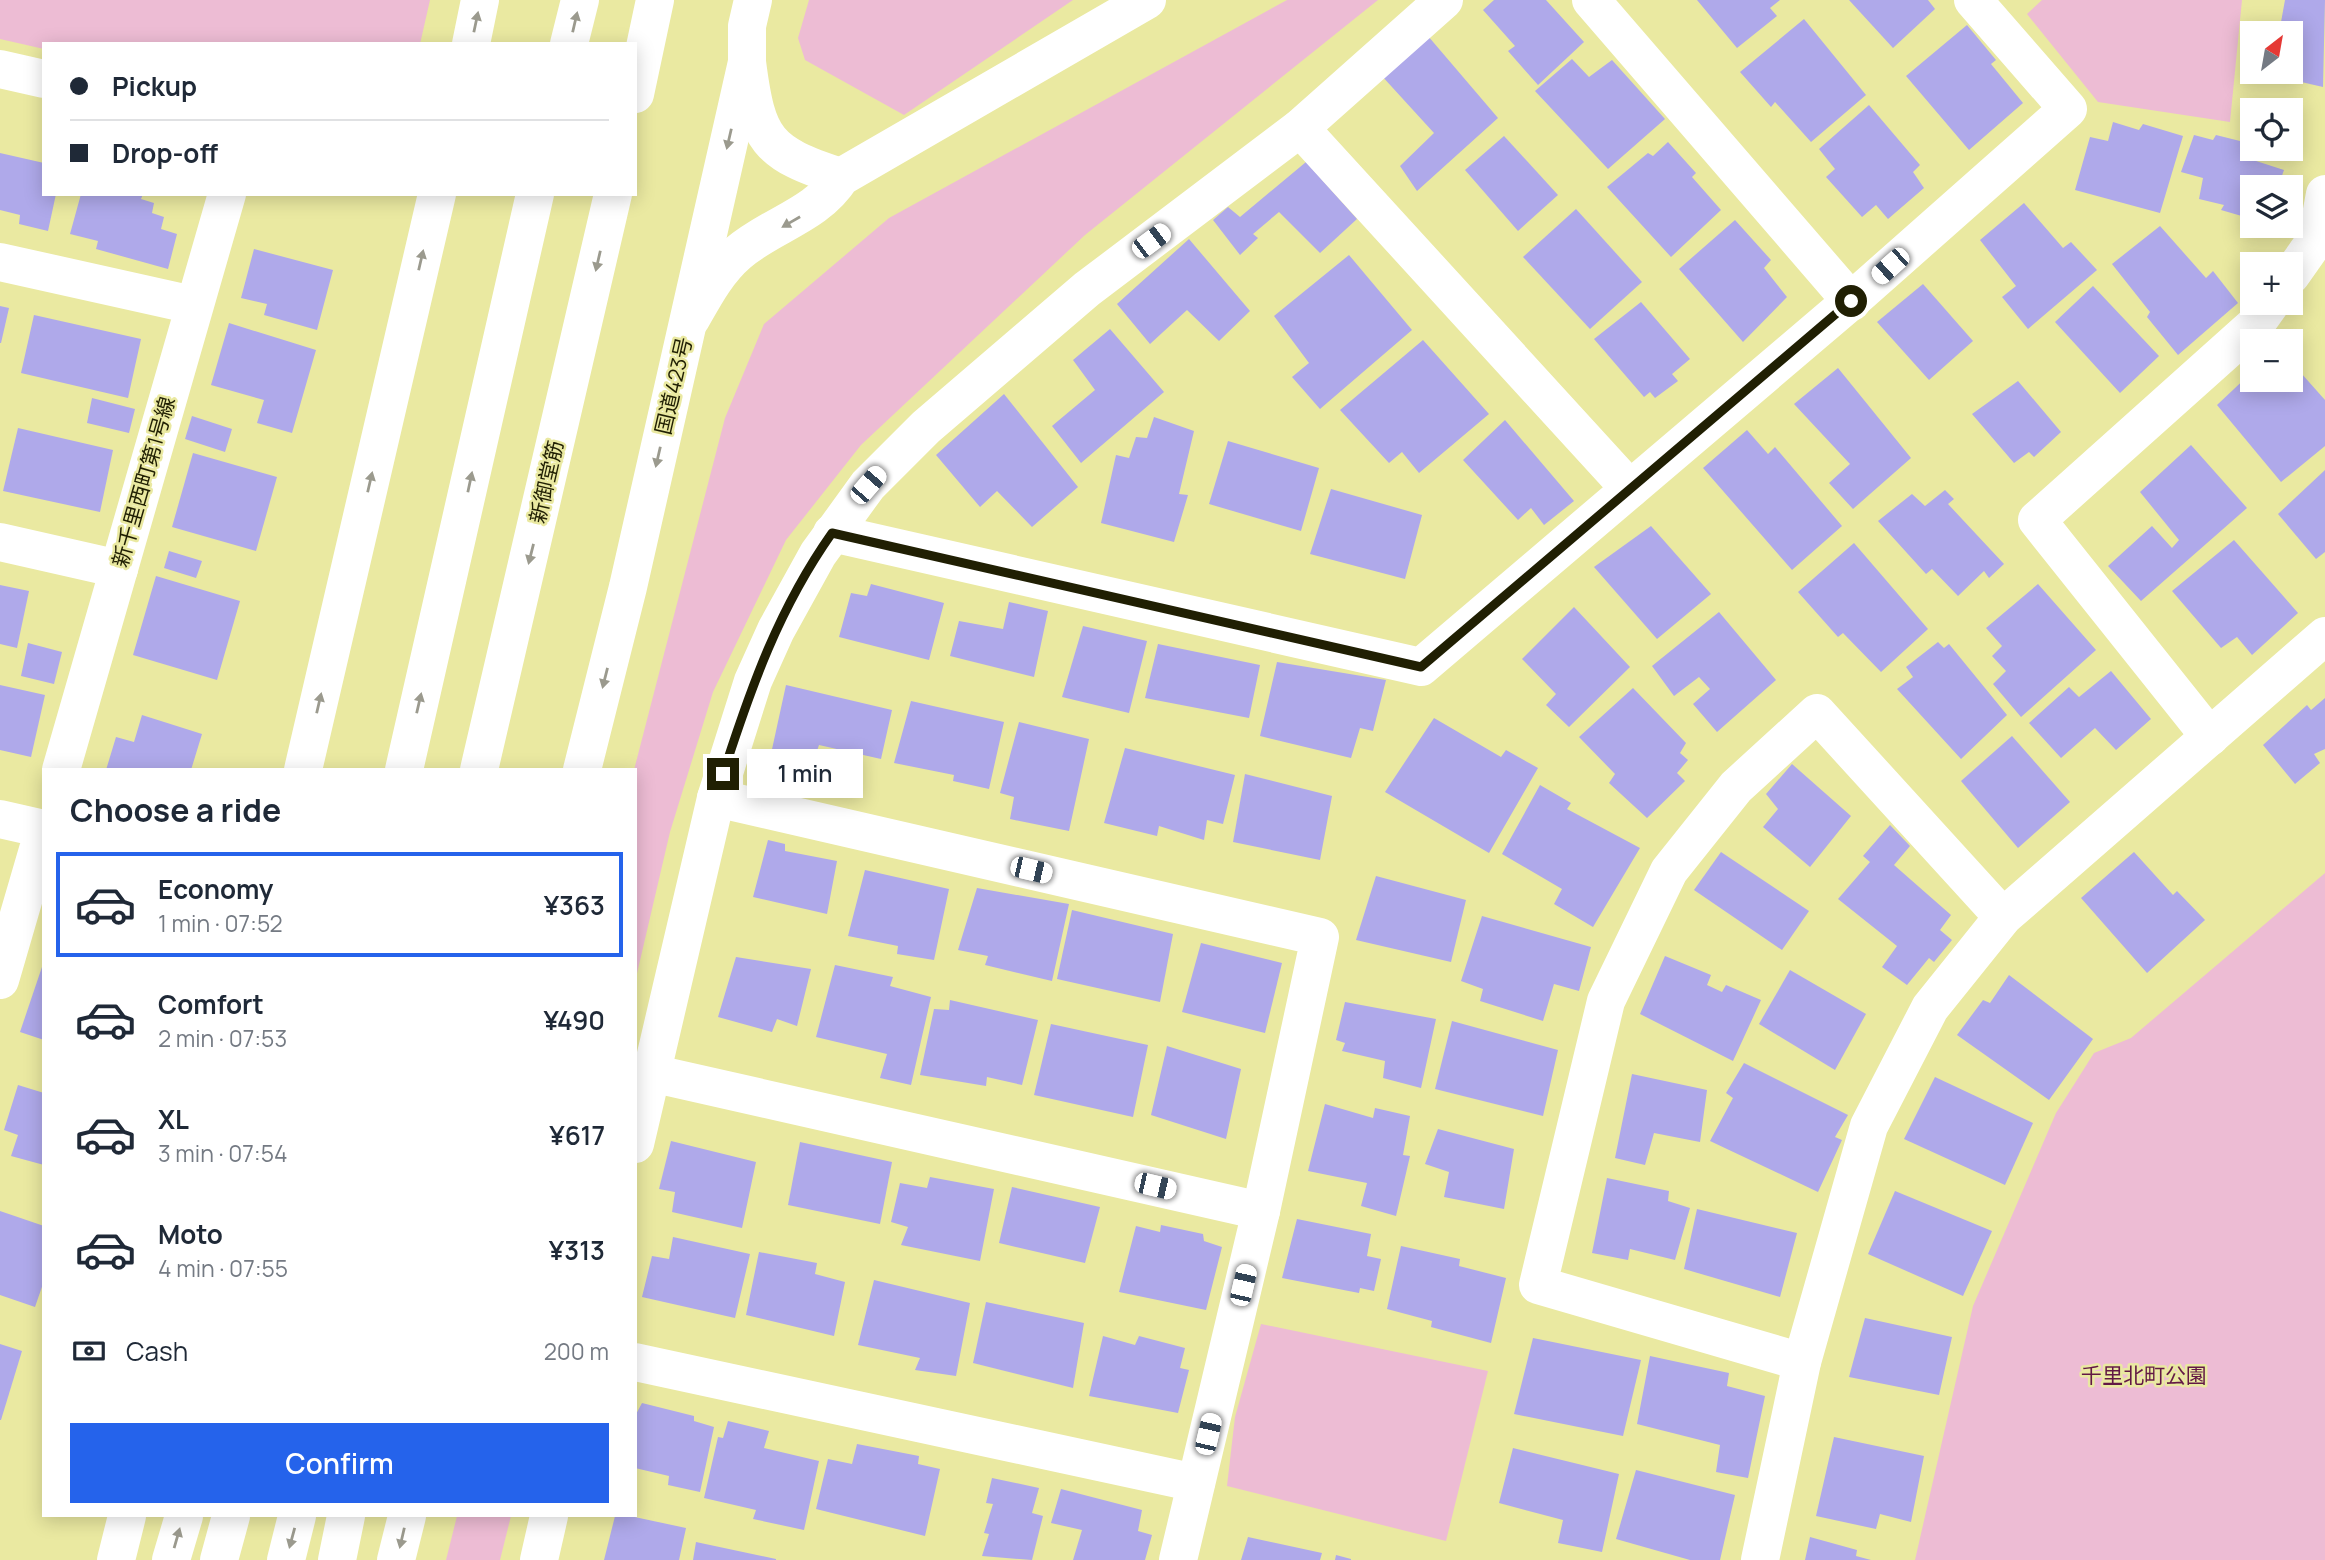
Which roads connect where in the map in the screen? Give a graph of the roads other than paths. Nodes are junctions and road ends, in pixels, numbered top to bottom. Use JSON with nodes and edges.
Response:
{"nodes":[{"id":1,"x":480,"y":0,"type":"edge"},
{"id":2,"x":580,"y":0,"type":"edge"},
{"id":3,"x":655,"y":0,"type":"edge"},
{"id":4,"x":753,"y":0,"type":"edge"},
{"id":5,"x":1147,"y":0,"type":"edge"},
{"id":6,"x":1444,"y":0,"type":"edge"},
{"id":7,"x":1591,"y":0,"type":"edge"},
{"id":8,"x":1973,"y":0,"type":"edge"},
{"id":9,"x":471,"y":42,"type":"edge"},
{"id":10,"x":570,"y":42,"type":"edge"},
{"id":11,"x":747,"y":62,"type":"junction"},
{"id":12,"x":0,"y":69,"type":"edge"},
{"id":13,"x":42,"y":79,"type":"edge"},
{"id":14,"x":637,"y":85,"type":"edge"},
{"id":15,"x":1300,"y":128,"type":"junction"},
{"id":16,"x":841,"y":177,"type":"junction"},
{"id":17,"x":2325,"y":194,"type":"edge"},
{"id":18,"x":226,"y":196,"type":"edge"},
{"id":19,"x":437,"y":196,"type":"edge"},
{"id":20,"x":535,"y":196,"type":"edge"},
{"id":21,"x":613,"y":196,"type":"edge"},
{"id":22,"x":2303,"y":258,"type":"edge"},
{"id":23,"x":0,"y":262,"type":"edge"},
{"id":24,"x":1851,"y":301,"type":"junction"},
{"id":25,"x":193,"y":304,"type":"junction"},
{"id":26,"x":2262,"y":315,"type":"edge"},
{"id":27,"x":687,"y":328,"type":"junction"},
{"id":28,"x":1630,"y":489,"type":"junction"},
{"id":29,"x":832,"y":533,"type":"junction"},
{"id":30,"x":0,"y":542,"type":"edge"},
{"id":31,"x":120,"y":569,"type":"junction"},
{"id":32,"x":2325,"y":636,"type":"edge"},
{"id":33,"x":2210,"y":737,"type":"junction"},
{"id":34,"x":62,"y":768,"type":"edge"},
{"id":35,"x":303,"y":768,"type":"edge"},
{"id":36,"x":404,"y":768,"type":"edge"},
{"id":37,"x":479,"y":768,"type":"edge"},
{"id":38,"x":582,"y":768,"type":"edge"},
{"id":39,"x":716,"y":798,"type":"junction"},
{"id":40,"x":0,"y":819,"type":"edge"},
{"id":41,"x":42,"y":829,"type":"edge"},
{"id":42,"x":42,"y":836,"type":"edge"},
{"id":43,"x":2003,"y":917,"type":"junction"},
{"id":44,"x":0,"y":980,"type":"edge"},
{"id":45,"x":651,"y":1073,"type":"junction"},
{"id":46,"x":637,"y":1135,"type":"edge"},
{"id":47,"x":1261,"y":1210,"type":"junction"},
{"id":48,"x":637,"y":1362,"type":"edge"},
{"id":49,"x":1802,"y":1362,"type":"junction"},
{"id":50,"x":1196,"y":1483,"type":"junction"},
{"id":51,"x":127,"y":1517,"type":"edge"},
{"id":52,"x":184,"y":1517,"type":"edge"},
{"id":53,"x":230,"y":1517,"type":"edge"},
{"id":54,"x":297,"y":1517,"type":"edge"},
{"id":55,"x":346,"y":1517,"type":"edge"},
{"id":56,"x":407,"y":1517,"type":"edge"},
{"id":57,"x":549,"y":1517,"type":"edge"},
{"id":58,"x":116,"y":1560,"type":"edge"},
{"id":59,"x":171,"y":1560,"type":"edge"},
{"id":60,"x":219,"y":1560,"type":"edge"},
{"id":61,"x":286,"y":1560,"type":"edge"},
{"id":62,"x":337,"y":1560,"type":"edge"},
{"id":63,"x":396,"y":1560,"type":"edge"},
{"id":64,"x":539,"y":1560,"type":"edge"},
{"id":65,"x":1178,"y":1560,"type":"edge"},
{"id":66,"x":1760,"y":1560,"type":"edge"}],
"edges":[{"from":9,"to":1,"type":"main road","one_way":true},
{"from":10,"to":2,"type":"main road","one_way":true},
{"from":3,"to":14,"type":"main road"},
{"from":4,"to":11,"type":"main road","name":"国道423号"},
{"from":5,"to":16,"type":"main road"},
{"from":6,"to":15,"type":"main road"},
{"from":7,"to":24,"type":"main road"},
{"from":8,"to":24,"type":"main road"},
{"from":11,"to":16,"type":"main road"},
{"from":11,"to":27,"type":"main road","name":"国道423号","one_way":true},
{"from":12,"to":13,"type":"main road"},
{"from":15,"to":28,"type":"main road"},
{"from":15,"to":29,"type":"main road"},
{"from":16,"to":27,"type":"main road","one_way":true},
{"from":17,"to":22,"type":"main road"},
{"from":18,"to":25,"type":"main road","name":"新千里西町第1号線"},
{"from":35,"to":19,"type":"main road","one_way":true},
{"from":36,"to":20,"type":"main road","one_way":true},
{"from":21,"to":37,"type":"main road","name":"新御堂筋","one_way":true},
{"from":23,"to":25,"type":"main road"},
{"from":24,"to":28,"type":"main road"},
{"from":25,"to":31,"type":"main road","name":"新千里西町第1号線"},
{"from":26,"to":33,"type":"main road"},
{"from":27,"to":38,"type":"main road","name":"国道423号","one_way":true},
{"from":28,"to":29,"type":"main road"},
{"from":29,"to":39,"type":"main road"},
{"from":30,"to":31,"type":"main road"},
{"from":31,"to":34,"type":"main road","name":"新千里西町第1号線"},
{"from":32,"to":33,"type":"main road"},
{"from":33,"to":43,"type":"main road"},
{"from":39,"to":45,"type":"main road"},
{"from":39,"to":47,"type":"main road"},
{"from":40,"to":41,"type":"main road"},
{"from":42,"to":44,"type":"main road"},
{"from":43,"to":49,"type":"main road"},
{"from":43,"to":49,"type":"main road"},
{"from":45,"to":46,"type":"main road"},
{"from":45,"to":47,"type":"main road"},
{"from":47,"to":50,"type":"main road"},
{"from":48,"to":50,"type":"main road"},
{"from":49,"to":66,"type":"main road"},
{"from":50,"to":65,"type":"main road"},
{"from":51,"to":58,"type":"main road"},
{"from":59,"to":52,"type":"main road","one_way":true},
{"from":53,"to":60,"type":"main road"},
{"from":54,"to":61,"type":"main road","one_way":true},
{"from":55,"to":62,"type":"main road"},
{"from":56,"to":63,"type":"main road","one_way":true},
{"from":57,"to":64,"type":"main road"}]}
